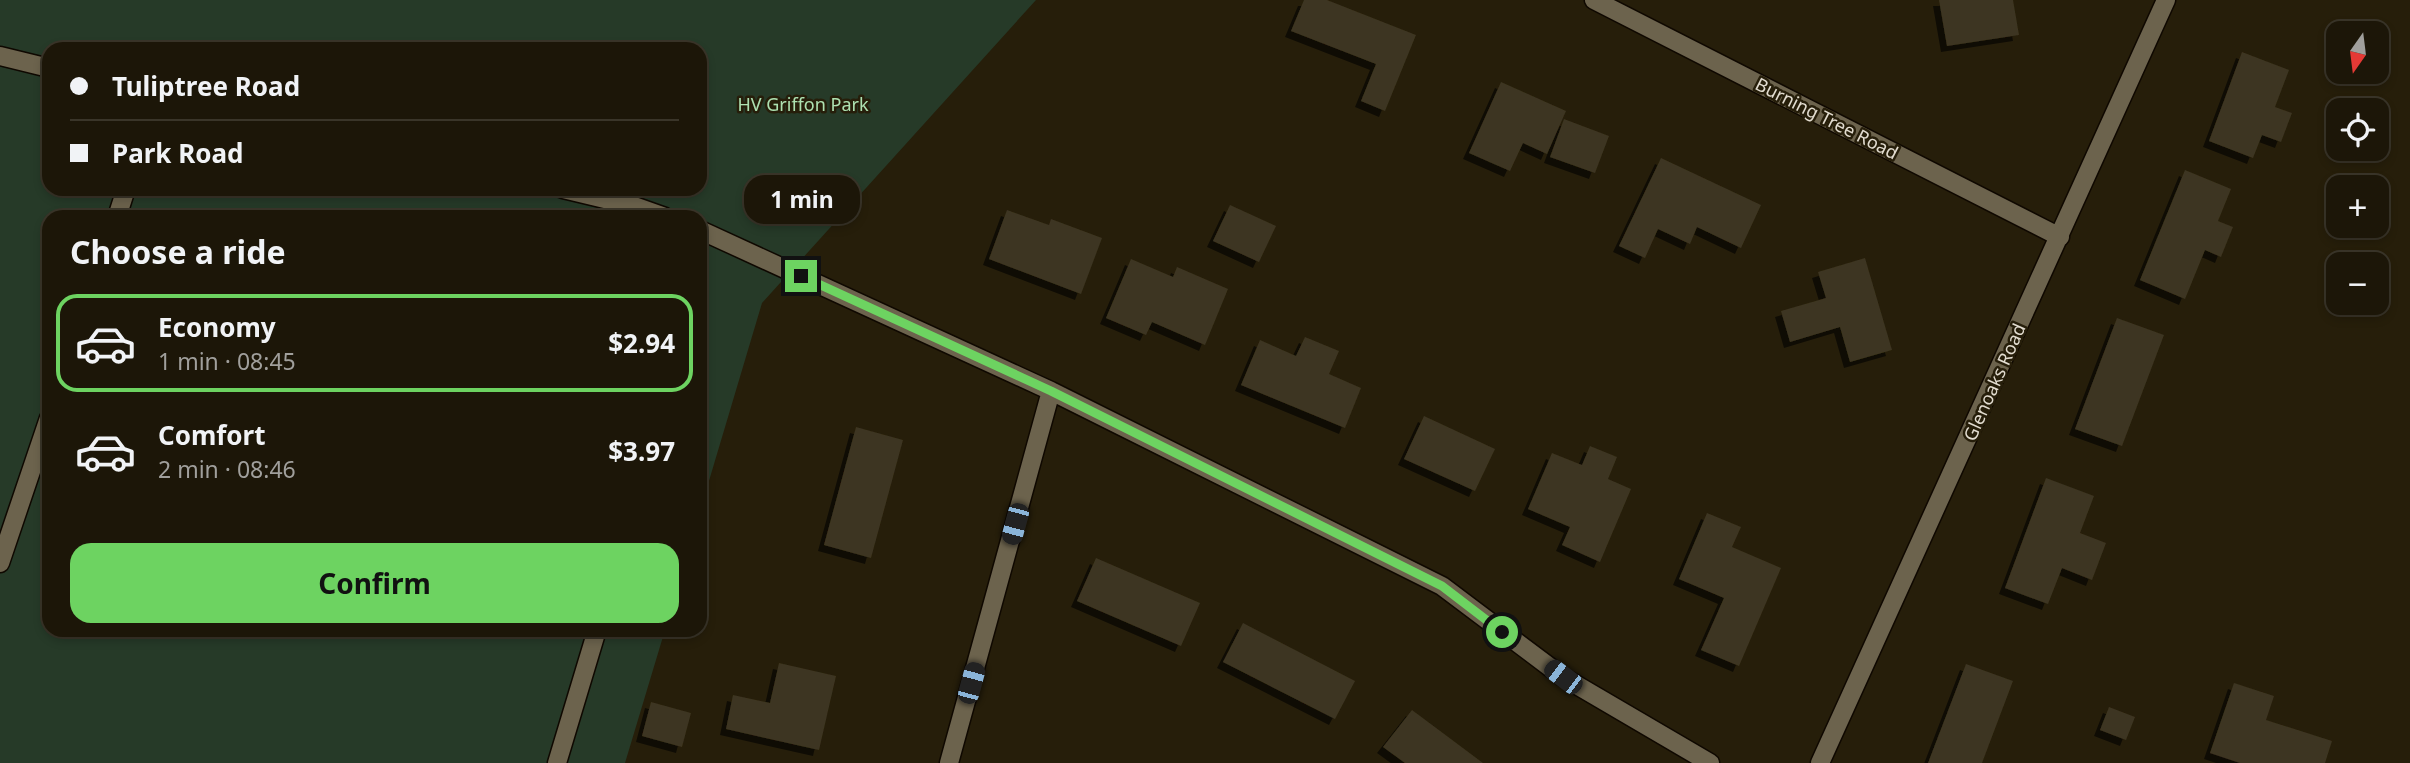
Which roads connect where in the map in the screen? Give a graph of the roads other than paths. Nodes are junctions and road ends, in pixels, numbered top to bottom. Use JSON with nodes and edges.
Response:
{"nodes":[{"id":1,"x":1594,"y":0,"type":"edge"},
{"id":2,"x":2166,"y":0,"type":"edge"},
{"id":3,"x":0,"y":56,"type":"edge"},
{"id":4,"x":42,"y":66,"type":"edge"},
{"id":5,"x":592,"y":196,"type":"edge"},
{"id":6,"x":645,"y":210,"type":"edge"},
{"id":7,"x":707,"y":233,"type":"edge"},
{"id":8,"x":2060,"y":237,"type":"junction"},
{"id":9,"x":1051,"y":391,"type":"junction"},
{"id":10,"x":42,"y":439,"type":"edge"},
{"id":11,"x":0,"y":563,"type":"edge"},
{"id":12,"x":595,"y":637,"type":"edge"},
{"id":13,"x":556,"y":763,"type":"edge"},
{"id":14,"x":949,"y":763,"type":"edge"},
{"id":15,"x":1710,"y":763,"type":"edge"},
{"id":16,"x":1820,"y":763,"type":"edge"}],
"edges":[{"from":1,"to":8,"type":"street","name":"Burning Tree Road"},
{"from":2,"to":8,"type":"street","name":"Glenoaks Road"},
{"from":3,"to":4,"type":"street"},
{"from":5,"to":6,"type":"street"},
{"from":7,"to":9,"type":"street"},
{"from":8,"to":16,"type":"street","name":"Glenoaks Road"},
{"from":9,"to":14,"type":"street"},
{"from":9,"to":15,"type":"street"},
{"from":10,"to":11,"type":"street"},
{"from":12,"to":13,"type":"street"}]}
